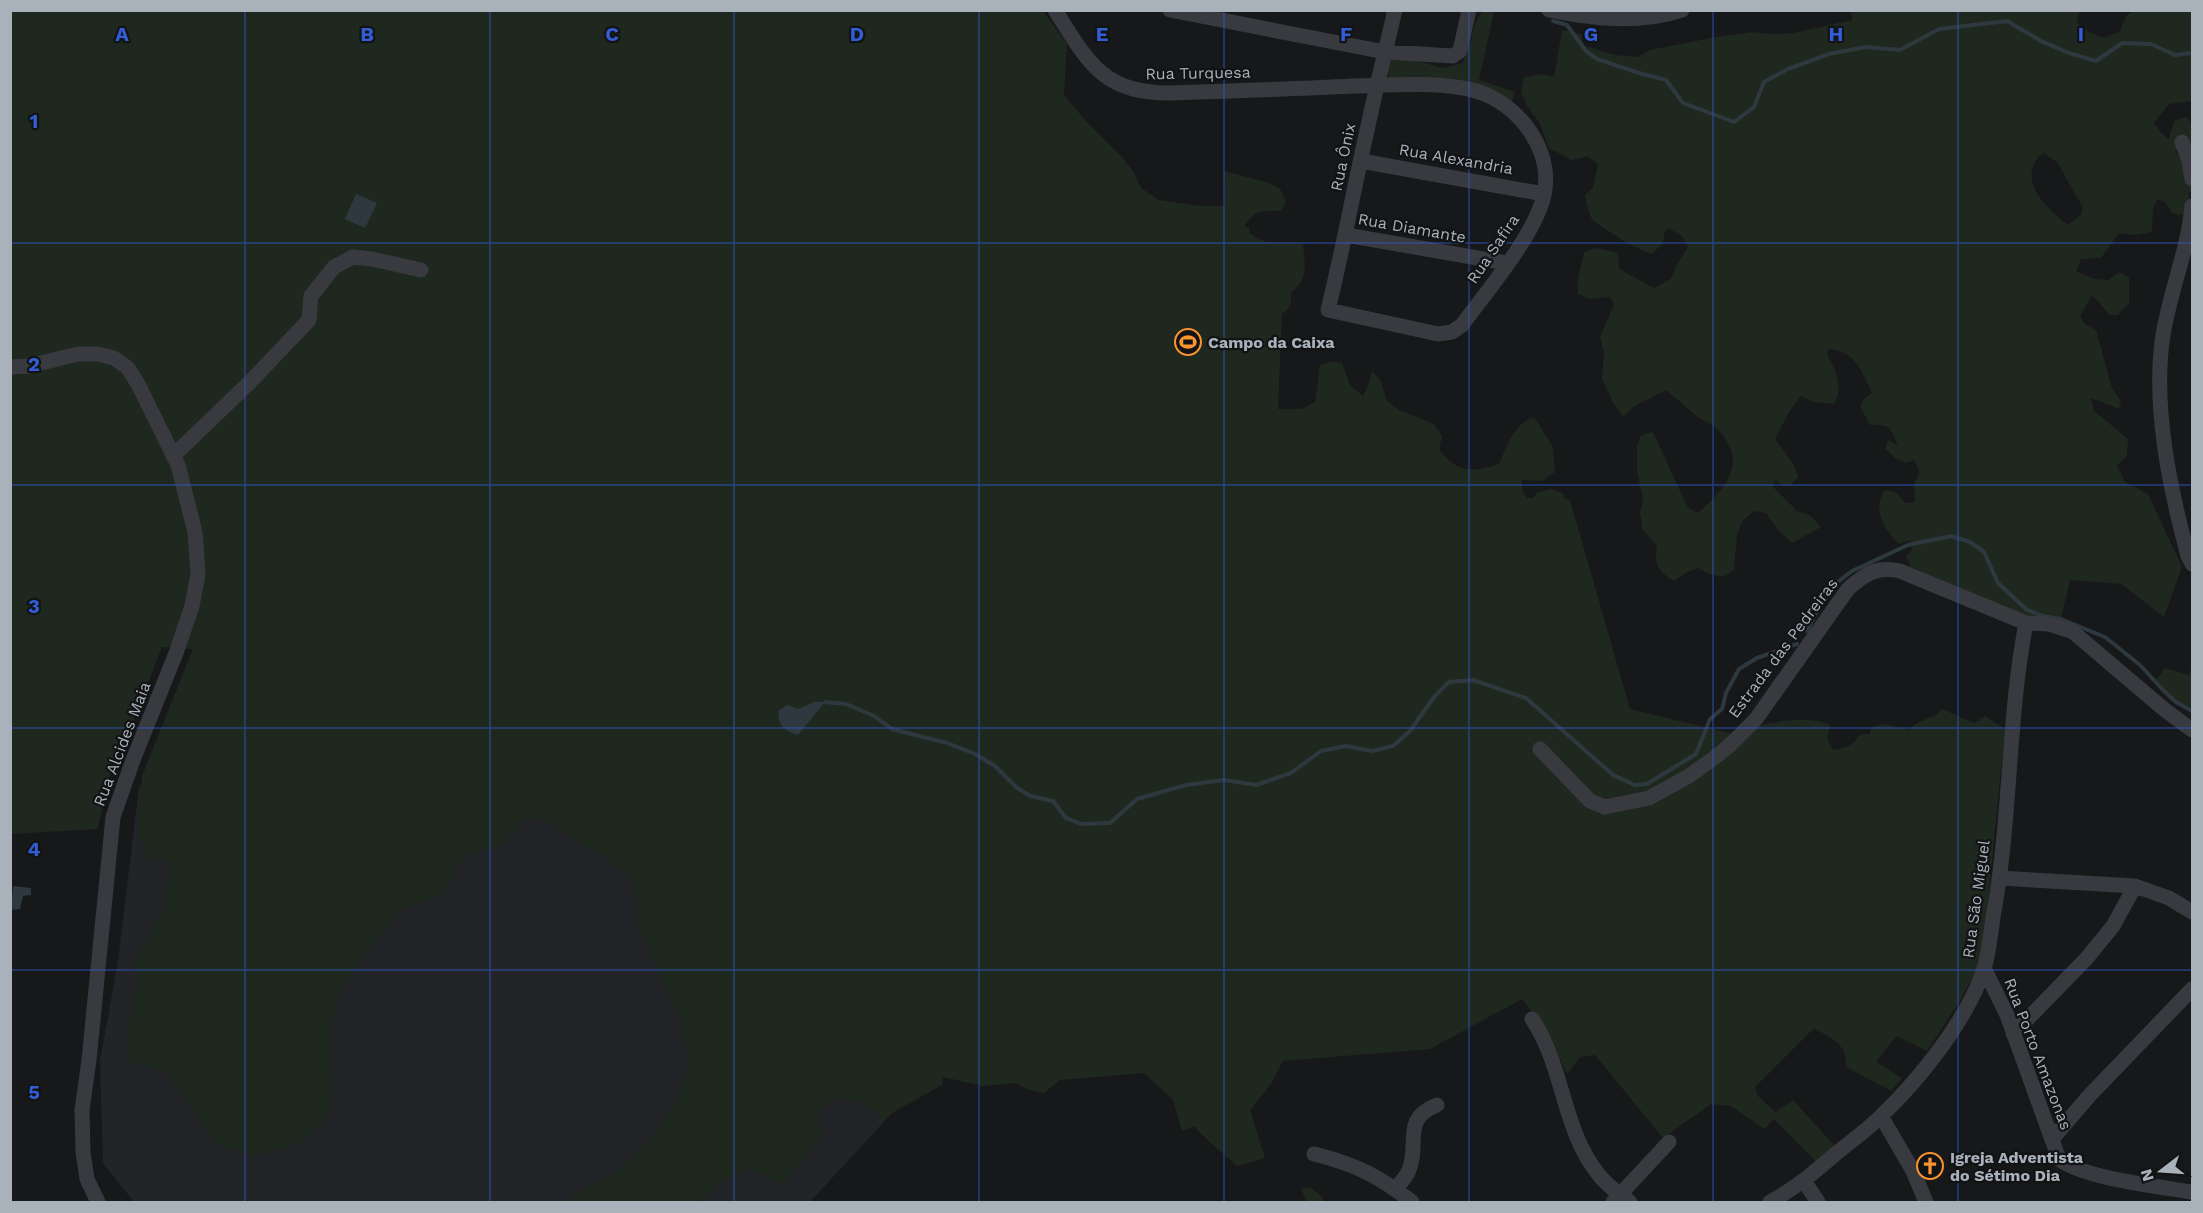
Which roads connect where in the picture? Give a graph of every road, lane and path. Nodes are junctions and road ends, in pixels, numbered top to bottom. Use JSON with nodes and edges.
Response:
{"nodes":[{"id":1,"x":1054,"y":10,"type":"edge"},
{"id":2,"x":1170,"y":10,"type":"edge"},
{"id":3,"x":1395,"y":10,"type":"edge"},
{"id":4,"x":1469,"y":10,"type":"edge"},
{"id":5,"x":1549,"y":10,"type":"edge"},
{"id":6,"x":1682,"y":10,"type":"edge"},
{"id":7,"x":1386,"y":52,"type":"junction"},
{"id":8,"x":1378,"y":86,"type":"junction"},
{"id":9,"x":2182,"y":142,"type":"dead end"},
{"id":10,"x":1360,"y":161,"type":"junction"},
{"id":11,"x":2193,"y":179,"type":"edge"},
{"id":12,"x":1544,"y":194,"type":"junction"},
{"id":13,"x":2193,"y":206,"type":"edge"},
{"id":14,"x":1346,"y":235,"type":"junction"},
{"id":15,"x":1506,"y":263,"type":"junction"},
{"id":16,"x":421,"y":270,"type":"dead end"},
{"id":17,"x":1452,"y":332,"type":"joint"},
{"id":18,"x":30,"y":366,"type":"junction"},
{"id":19,"x":10,"y":367,"type":"edge"},
{"id":20,"x":10,"y":381,"type":"edge"},
{"id":21,"x":173,"y":456,"type":"junction"},
{"id":22,"x":2193,"y":564,"type":"edge"},
{"id":23,"x":2026,"y":623,"type":"junction"},
{"id":24,"x":2193,"y":730,"type":"edge"},
{"id":25,"x":1540,"y":748,"type":"dead end"},
{"id":26,"x":2000,"y":878,"type":"junction"},
{"id":27,"x":2135,"y":886,"type":"junction"},
{"id":28,"x":2193,"y":912,"type":"edge"},
{"id":29,"x":1984,"y":968,"type":"junction"},
{"id":30,"x":2193,"y":989,"type":"edge"},
{"id":31,"x":1532,"y":1019,"type":"dead end"},
{"id":32,"x":2013,"y":1034,"type":"junction"},
{"id":33,"x":1437,"y":1105,"type":"dead end"},
{"id":34,"x":1881,"y":1116,"type":"junction"},
{"id":35,"x":2053,"y":1138,"type":"junction"},
{"id":36,"x":1669,"y":1142,"type":"dead end"},
{"id":37,"x":1314,"y":1154,"type":"dead end"},
{"id":38,"x":1804,"y":1181,"type":"junction"},
{"id":39,"x":1395,"y":1189,"type":"junction"},
{"id":40,"x":2193,"y":1192,"type":"edge"},
{"id":41,"x":1621,"y":1200,"type":"edge"},
{"id":42,"x":98,"y":1203,"type":"edge"},
{"id":43,"x":1412,"y":1203,"type":"edge"},
{"id":44,"x":1770,"y":1203,"type":"edge"},
{"id":45,"x":1818,"y":1203,"type":"edge"},
{"id":46,"x":1926,"y":1203,"type":"edge"}],
"edges":[{"from":1,"to":8,"type":"street","name":"Rua Turquesa"},
{"from":2,"to":7,"type":"street"},
{"from":3,"to":7,"type":"street","name":"Rua Ônix"},
{"from":4,"to":7,"type":"street"},
{"from":5,"to":6,"type":"street"},
{"from":7,"to":8,"type":"street","name":"Rua Ônix"},
{"from":8,"to":10,"type":"street","name":"Rua Ônix"},
{"from":8,"to":12,"type":"street","name":"Rua Safira"},
{"from":9,"to":11,"type":"street"},
{"from":10,"to":12,"type":"street","name":"Rua Alexandria"},
{"from":10,"to":14,"type":"street","name":"Rua Ônix"},
{"from":12,"to":15,"type":"street","name":"Rua Safira"},
{"from":13,"to":22,"type":"street"},
{"from":14,"to":15,"type":"street","name":"Rua Diamante"},
{"from":14,"to":17,"type":"street","name":"Rua Ônix"},
{"from":15,"to":17,"type":"street","name":"Rua Safira"},
{"from":16,"to":21,"type":"street"},
{"from":18,"to":19,"type":"street"},
{"from":18,"to":20,"type":"street"},
{"from":18,"to":21,"type":"street","name":"Rua Alcides Maia"},
{"from":21,"to":42,"type":"street","name":"Rua Alcides Maia"},
{"from":23,"to":24,"type":"street","name":"Estrada das Pedreiras"},
{"from":23,"to":25,"type":"street","name":"Estrada das Pedreiras"},
{"from":23,"to":26,"type":"street","name":"Rua São Miguel"},
{"from":26,"to":27,"type":"street"},
{"from":26,"to":29,"type":"street","name":"Rua São Miguel"},
{"from":27,"to":28,"type":"street"},
{"from":27,"to":32,"type":"street"},
{"from":29,"to":32,"type":"street","name":"Rua Porto Amazonas"},
{"from":29,"to":34,"type":"street","name":"Rua São Miguel"},
{"from":30,"to":35,"type":"street"},
{"from":31,"to":41,"type":"street"},
{"from":32,"to":35,"type":"street","name":"Rua Porto Amazonas"},
{"from":33,"to":39,"type":"street"},
{"from":34,"to":38,"type":"street","name":"Rua São Miguel"},
{"from":34,"to":46,"type":"street"},
{"from":35,"to":40,"type":"street","name":"Rua Porto Amazonas"},
{"from":36,"to":41,"type":"street"},
{"from":37,"to":39,"type":"street"},
{"from":38,"to":44,"type":"street","name":"Rua São Miguel"},
{"from":38,"to":45,"type":"street"},
{"from":39,"to":43,"type":"street"}]}
